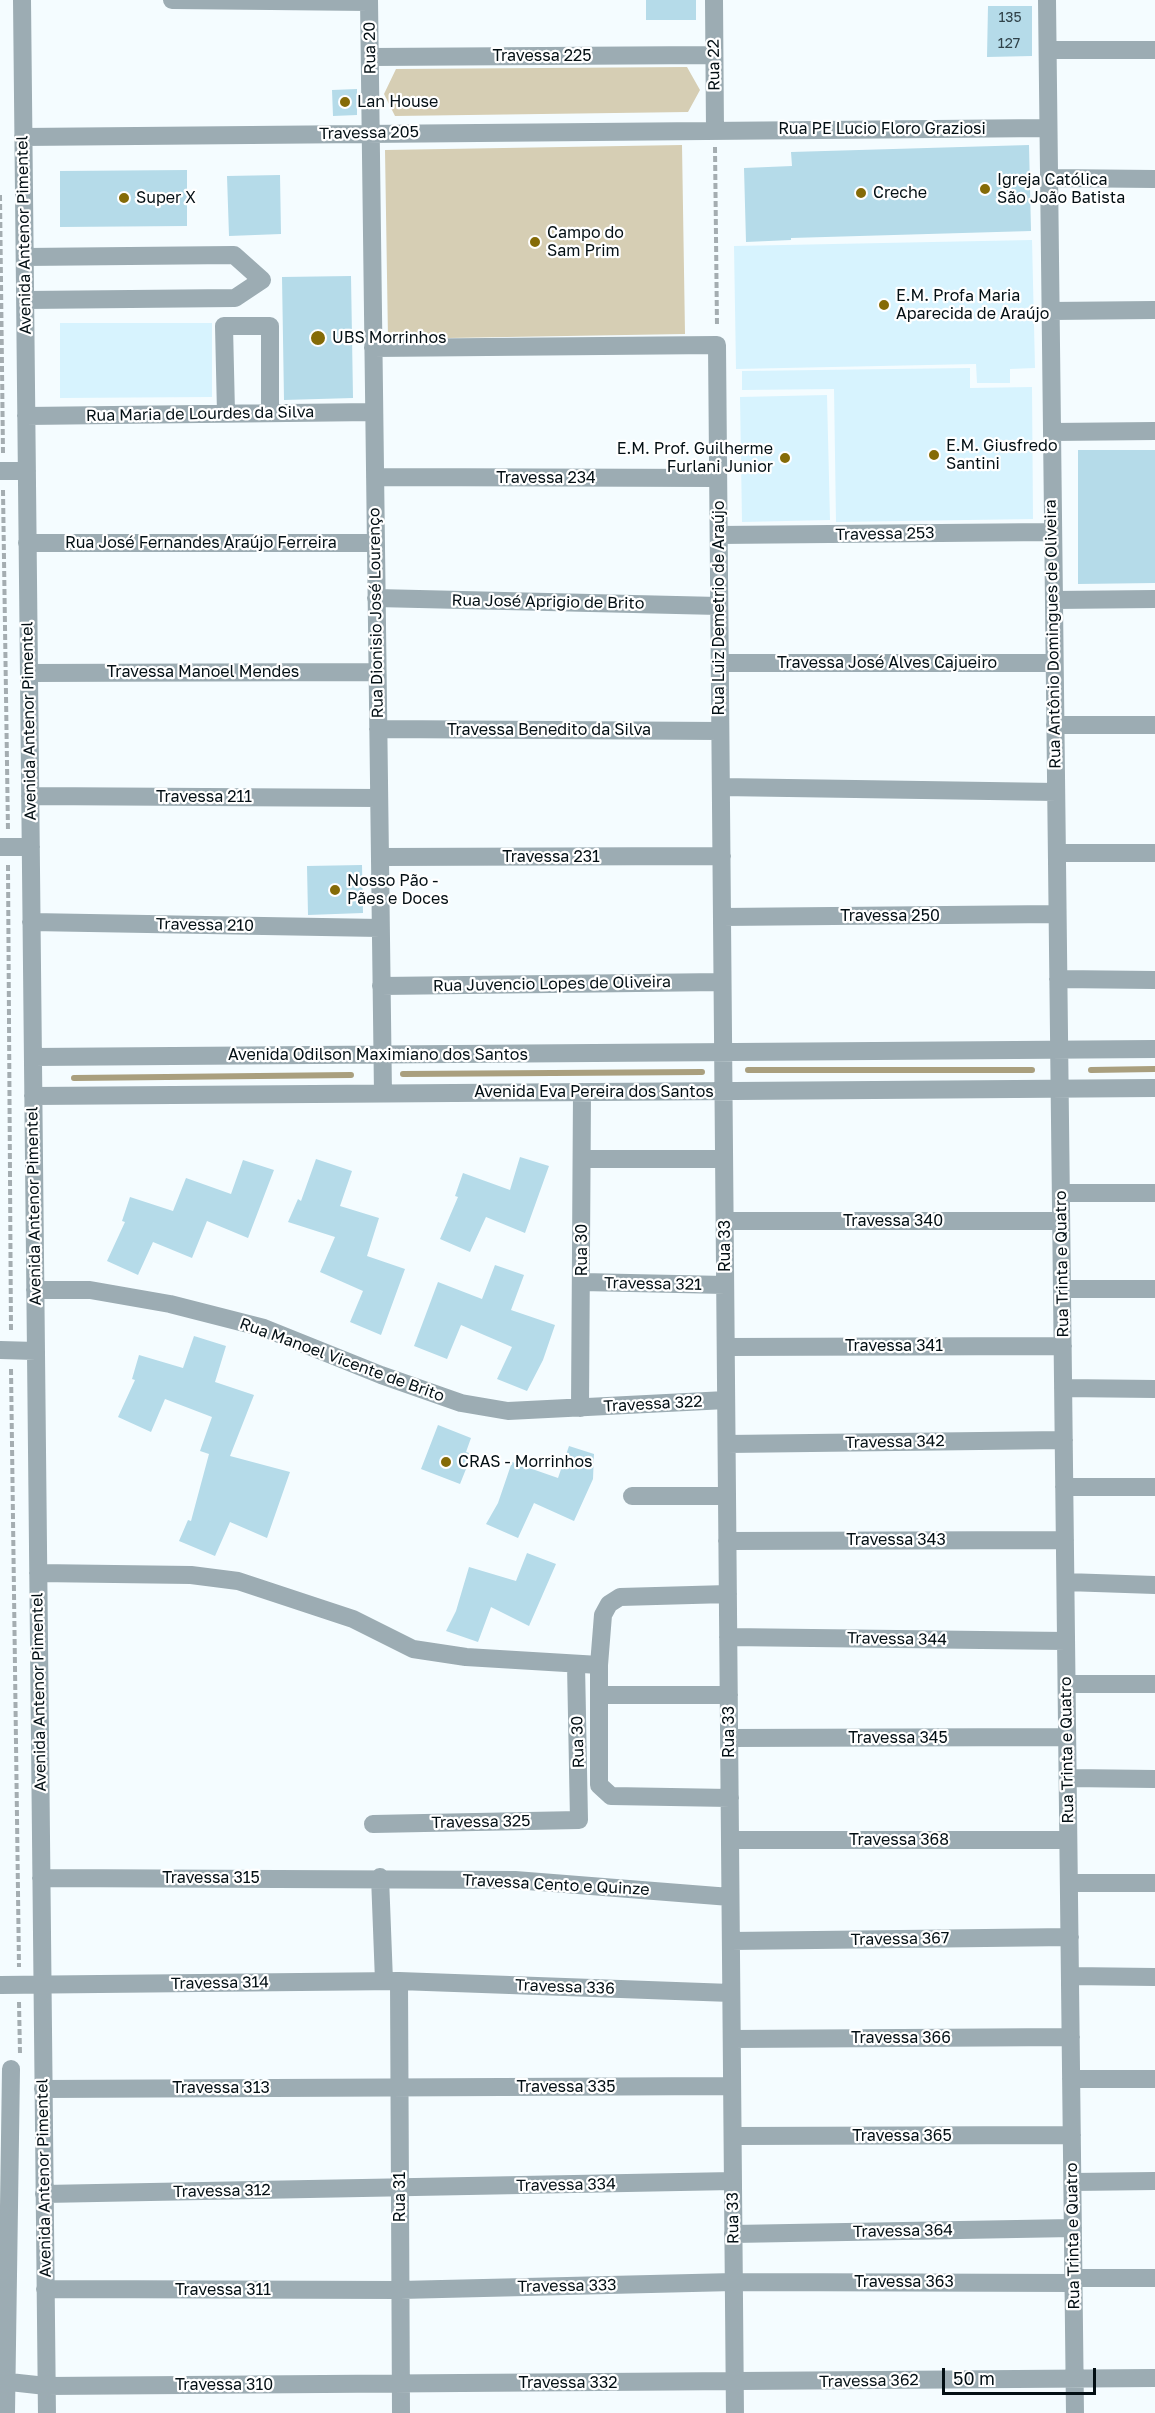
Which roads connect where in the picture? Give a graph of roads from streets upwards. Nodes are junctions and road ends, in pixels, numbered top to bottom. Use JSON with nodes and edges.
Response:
{"nodes":[{"id":1,"x":22,"y":0,"type":"edge"},
{"id":2,"x":171,"y":0,"type":"edge"},
{"id":3,"x":714,"y":0,"type":"edge"},
{"id":4,"x":1047,"y":0,"type":"edge"},
{"id":5,"x":369,"y":1,"type":"edge"},
{"id":6,"x":1047,"y":50,"type":"junction"},
{"id":7,"x":1155,"y":50,"type":"edge"},
{"id":8,"x":714,"y":55,"type":"junction"},
{"id":9,"x":371,"y":57,"type":"junction"},
{"id":10,"x":1048,"y":128,"type":"junction"},
{"id":11,"x":715,"y":130,"type":"junction"},
{"id":12,"x":371,"y":133,"type":"junction"},
{"id":13,"x":23,"y":137,"type":"junction"},
{"id":14,"x":1049,"y":178,"type":"junction"},
{"id":15,"x":1155,"y":179,"type":"edge"},
{"id":16,"x":25,"y":257,"type":"junction"},
{"id":17,"x":26,"y":300,"type":"junction"},
{"id":18,"x":1155,"y":310,"type":"edge"},
{"id":19,"x":1050,"y":311,"type":"junction"},
{"id":20,"x":373,"y":348,"type":"junction"},
{"id":21,"x":270,"y":412,"type":"junction"},
{"id":22,"x":374,"y":412,"type":"junction"},
{"id":23,"x":226,"y":413,"type":"junction"},
{"id":24,"x":26,"y":416,"type":"junction"},
{"id":25,"x":1155,"y":431,"type":"edge"},
{"id":26,"x":1052,"y":432,"type":"junction"},
{"id":27,"x":2,"y":471,"type":"edge"},
{"id":28,"x":27,"y":471,"type":"junction"},
{"id":29,"x":375,"y":477,"type":"junction"},
{"id":30,"x":718,"y":478,"type":"junction"},
{"id":31,"x":1051,"y":532,"type":"junction"},
{"id":32,"x":719,"y":536,"type":"junction"},
{"id":33,"x":27,"y":543,"type":"junction"},
{"id":34,"x":376,"y":543,"type":"junction"},
{"id":35,"x":376,"y":598,"type":"junction"},
{"id":36,"x":1155,"y":599,"type":"edge"},
{"id":37,"x":1054,"y":600,"type":"junction"},
{"id":38,"x":719,"y":606,"type":"junction"},
{"id":39,"x":720,"y":663,"type":"junction"},
{"id":40,"x":1054,"y":663,"type":"junction"},
{"id":41,"x":377,"y":672,"type":"junction"},
{"id":42,"x":29,"y":673,"type":"junction"},
{"id":43,"x":1055,"y":725,"type":"junction"},
{"id":44,"x":1155,"y":725,"type":"edge"},
{"id":45,"x":378,"y":729,"type":"junction"},
{"id":46,"x":720,"y":731,"type":"junction"},
{"id":47,"x":721,"y":787,"type":"junction"},
{"id":48,"x":1056,"y":792,"type":"junction"},
{"id":49,"x":30,"y":796,"type":"junction"},
{"id":50,"x":379,"y":798,"type":"junction"},
{"id":51,"x":4,"y":847,"type":"edge"},
{"id":52,"x":30,"y":847,"type":"junction"},
{"id":53,"x":1057,"y":853,"type":"junction"},
{"id":54,"x":1155,"y":853,"type":"edge"},
{"id":55,"x":722,"y":856,"type":"junction"},
{"id":56,"x":380,"y":857,"type":"junction"},
{"id":57,"x":1057,"y":914,"type":"junction"},
{"id":58,"x":722,"y":917,"type":"junction"},
{"id":59,"x":31,"y":922,"type":"junction"},
{"id":60,"x":380,"y":928,"type":"junction"},
{"id":61,"x":1058,"y":979,"type":"junction"},
{"id":62,"x":1155,"y":980,"type":"edge"},
{"id":63,"x":723,"y":982,"type":"junction"},
{"id":64,"x":381,"y":987,"type":"junction"},
{"id":65,"x":1155,"y":1048,"type":"edge"},
{"id":66,"x":1059,"y":1050,"type":"junction"},
{"id":67,"x":723,"y":1051,"type":"junction"},
{"id":68,"x":382,"y":1055,"type":"junction"},
{"id":69,"x":33,"y":1057,"type":"junction"},
{"id":70,"x":1060,"y":1088,"type":"junction"},
{"id":71,"x":1155,"y":1088,"type":"edge"},
{"id":72,"x":724,"y":1091,"type":"junction"},
{"id":73,"x":582,"y":1092,"type":"junction"},
{"id":74,"x":383,"y":1093,"type":"junction"},
{"id":75,"x":33,"y":1096,"type":"junction"},
{"id":76,"x":582,"y":1159,"type":"junction"},
{"id":77,"x":724,"y":1159,"type":"junction"},
{"id":78,"x":1061,"y":1193,"type":"junction"},
{"id":79,"x":1155,"y":1193,"type":"edge"},
{"id":80,"x":725,"y":1221,"type":"junction"},
{"id":81,"x":1061,"y":1221,"type":"junction"},
{"id":82,"x":582,"y":1282,"type":"junction"},
{"id":83,"x":725,"y":1285,"type":"junction"},
{"id":84,"x":1062,"y":1289,"type":"junction"},
{"id":85,"x":1155,"y":1289,"type":"edge"},
{"id":86,"x":35,"y":1290,"type":"junction"},
{"id":87,"x":1063,"y":1346,"type":"junction"},
{"id":88,"x":726,"y":1347,"type":"junction"},
{"id":89,"x":6,"y":1350,"type":"edge"},
{"id":90,"x":36,"y":1351,"type":"junction"},
{"id":91,"x":1063,"y":1388,"type":"junction"},
{"id":92,"x":1155,"y":1389,"type":"edge"},
{"id":93,"x":726,"y":1400,"type":"junction"},
{"id":94,"x":580,"y":1408,"type":"junction"},
{"id":95,"x":1064,"y":1440,"type":"junction"},
{"id":96,"x":726,"y":1444,"type":"junction"},
{"id":97,"x":1064,"y":1487,"type":"junction"},
{"id":98,"x":1155,"y":1487,"type":"edge"},
{"id":99,"x":632,"y":1496,"type":"dead end"},
{"id":100,"x":727,"y":1496,"type":"junction"},
{"id":101,"x":1065,"y":1540,"type":"junction"},
{"id":102,"x":727,"y":1541,"type":"junction"},
{"id":103,"x":38,"y":1573,"type":"junction"},
{"id":104,"x":1065,"y":1582,"type":"junction"},
{"id":105,"x":1155,"y":1585,"type":"edge"},
{"id":106,"x":728,"y":1594,"type":"junction"},
{"id":107,"x":728,"y":1636,"type":"junction"},
{"id":108,"x":1066,"y":1641,"type":"junction"},
{"id":109,"x":576,"y":1664,"type":"junction"},
{"id":110,"x":599,"y":1665,"type":"junction"},
{"id":111,"x":1066,"y":1684,"type":"junction"},
{"id":112,"x":1155,"y":1684,"type":"edge"},
{"id":113,"x":599,"y":1695,"type":"junction"},
{"id":114,"x":729,"y":1695,"type":"junction"},
{"id":115,"x":1067,"y":1737,"type":"junction"},
{"id":116,"x":729,"y":1738,"type":"junction"},
{"id":117,"x":1068,"y":1778,"type":"junction"},
{"id":118,"x":1155,"y":1779,"type":"edge"},
{"id":119,"x":730,"y":1798,"type":"junction"},
{"id":120,"x":579,"y":1821,"type":"joint"},
{"id":121,"x":378,"y":1824,"type":"dead end"},
{"id":122,"x":730,"y":1840,"type":"junction"},
{"id":123,"x":1068,"y":1840,"type":"junction"},
{"id":124,"x":380,"y":1877,"type":"junction"},
{"id":125,"x":41,"y":1878,"type":"junction"},
{"id":126,"x":1069,"y":1883,"type":"junction"},
{"id":127,"x":1155,"y":1883,"type":"edge"},
{"id":128,"x":730,"y":1897,"type":"junction"},
{"id":129,"x":1070,"y":1937,"type":"junction"},
{"id":130,"x":731,"y":1941,"type":"junction"},
{"id":131,"x":1070,"y":1976,"type":"junction"},
{"id":132,"x":1155,"y":1977,"type":"edge"},
{"id":133,"x":391,"y":1981,"type":"junction"},
{"id":134,"x":0,"y":1985,"type":"edge"},
{"id":135,"x":42,"y":1985,"type":"junction"},
{"id":136,"x":731,"y":1993,"type":"junction"},
{"id":137,"x":1071,"y":2037,"type":"junction"},
{"id":138,"x":732,"y":2039,"type":"junction"},
{"id":139,"x":10,"y":2069,"type":"edge"},
{"id":140,"x":43,"y":2069,"type":"junction"},
{"id":141,"x":1071,"y":2079,"type":"junction"},
{"id":142,"x":1155,"y":2079,"type":"edge"},
{"id":143,"x":732,"y":2086,"type":"junction"},
{"id":144,"x":399,"y":2087,"type":"junction"},
{"id":145,"x":43,"y":2089,"type":"junction"},
{"id":146,"x":1072,"y":2135,"type":"junction"},
{"id":147,"x":733,"y":2136,"type":"junction"},
{"id":148,"x":5,"y":2174,"type":"edge"},
{"id":149,"x":733,"y":2181,"type":"junction"},
{"id":150,"x":1155,"y":2181,"type":"edge"},
{"id":151,"x":1072,"y":2182,"type":"junction"},
{"id":152,"x":400,"y":2188,"type":"junction"},
{"id":153,"x":44,"y":2194,"type":"junction"},
{"id":154,"x":1073,"y":2228,"type":"junction"},
{"id":155,"x":733,"y":2234,"type":"junction"},
{"id":156,"x":4,"y":2268,"type":"edge"},
{"id":157,"x":1155,"y":2278,"type":"edge"},
{"id":158,"x":1074,"y":2281,"type":"junction"},
{"id":159,"x":734,"y":2282,"type":"junction"},
{"id":160,"x":45,"y":2289,"type":"junction"},
{"id":161,"x":400,"y":2290,"type":"junction"},
{"id":162,"x":1075,"y":2378,"type":"junction"},
{"id":163,"x":1155,"y":2378,"type":"edge"},
{"id":164,"x":3,"y":2381,"type":"edge"},
{"id":165,"x":735,"y":2383,"type":"junction"},
{"id":166,"x":401,"y":2384,"type":"junction"},
{"id":167,"x":46,"y":2386,"type":"junction"},
{"id":168,"x":6,"y":2413,"type":"edge"},
{"id":169,"x":47,"y":2413,"type":"edge"},
{"id":170,"x":401,"y":2413,"type":"edge"},
{"id":171,"x":735,"y":2413,"type":"edge"},
{"id":172,"x":1076,"y":2413,"type":"edge"}],
"edges":[{"from":1,"to":13,"type":"street","name":"Avenida Antenor Pimentel"},
{"from":2,"to":5,"type":"street"},
{"from":3,"to":8,"type":"street","name":"Rua 22"},
{"from":4,"to":6,"type":"street","name":"Rua Antônio Domingues de Oliveira"},
{"from":5,"to":9,"type":"street","name":"Rua 20"},
{"from":6,"to":7,"type":"street"},
{"from":6,"to":10,"type":"street","name":"Rua Antônio Domingues de Oliveira"},
{"from":8,"to":9,"type":"street","name":"Travessa 225"},
{"from":8,"to":11,"type":"street","name":"Rua 22"},
{"from":9,"to":12,"type":"street","name":"Rua 20"},
{"from":10,"to":11,"type":"street","name":"Rua PE Lucio Floro Graziosi"},
{"from":10,"to":14,"type":"street","name":"Rua Antônio Domingues de Oliveira"},
{"from":11,"to":12,"type":"street","name":"Travessa 205"},
{"from":12,"to":13,"type":"street","name":"Travessa 205"},
{"from":12,"to":20,"type":"street","name":"Rua Dionisio José Lourenço"},
{"from":13,"to":16,"type":"street","name":"Avenida Antenor Pimentel"},
{"from":14,"to":15,"type":"street"},
{"from":14,"to":19,"type":"street","name":"Rua Antônio Domingues de Oliveira"},
{"from":16,"to":17,"type":"street","name":"Avenida Antenor Pimentel"},
{"from":16,"to":17,"type":"street"},
{"from":17,"to":24,"type":"street","name":"Avenida Antenor Pimentel"},
{"from":18,"to":19,"type":"street"},
{"from":19,"to":26,"type":"street","name":"Rua Antônio Domingues de Oliveira"},
{"from":20,"to":22,"type":"street","name":"Rua Dionisio José Lourenço"},
{"from":20,"to":30,"type":"street","name":"Rua Luiz Demetrio de Araújo"},
{"from":21,"to":22,"type":"street","name":"Rua Maria de Lourdes da Silva"},
{"from":21,"to":23,"type":"street","name":"Rua Maria de Lourdes da Silva"},
{"from":21,"to":23,"type":"street"},
{"from":22,"to":29,"type":"street","name":"Rua Dionisio José Lourenço"},
{"from":23,"to":24,"type":"street","name":"Rua Maria de Lourdes da Silva"},
{"from":24,"to":28,"type":"street","name":"Avenida Antenor Pimentel"},
{"from":25,"to":26,"type":"street"},
{"from":26,"to":31,"type":"street","name":"Rua Antônio Domingues de Oliveira"},
{"from":27,"to":28,"type":"street"},
{"from":28,"to":33,"type":"street","name":"Avenida Antenor Pimentel"},
{"from":29,"to":30,"type":"street","name":"Travessa 234"},
{"from":29,"to":34,"type":"street","name":"Rua Dionisio José Lourenço"},
{"from":30,"to":32,"type":"street","name":"Rua Luiz Demetrio de Araújo"},
{"from":31,"to":32,"type":"street","name":"Travessa 253"},
{"from":31,"to":37,"type":"street","name":"Rua Antônio Domingues de Oliveira"},
{"from":32,"to":38,"type":"street","name":"Rua Luiz Demetrio de Araújo"},
{"from":33,"to":34,"type":"street","name":"Rua José Fernandes Araújo Ferreira"},
{"from":33,"to":42,"type":"street","name":"Avenida Antenor Pimentel"},
{"from":34,"to":35,"type":"street","name":"Rua Dionisio José Lourenço"},
{"from":35,"to":38,"type":"street","name":"Rua José Aprigio de Brito"},
{"from":35,"to":41,"type":"street","name":"Rua Dionisio José Lourenço"},
{"from":36,"to":37,"type":"street"},
{"from":37,"to":40,"type":"street","name":"Rua Antônio Domingues de Oliveira"},
{"from":38,"to":39,"type":"street","name":"Rua Luiz Demetrio de Araújo"},
{"from":39,"to":40,"type":"street","name":"Travessa José Alves Cajueiro"},
{"from":39,"to":46,"type":"street","name":"Rua Luiz Demetrio de Araújo"},
{"from":40,"to":43,"type":"street","name":"Rua Antônio Domingues de Oliveira"},
{"from":41,"to":42,"type":"street","name":"Travessa Manoel Mendes"},
{"from":41,"to":45,"type":"street","name":"Rua Dionisio José Lourenço"},
{"from":42,"to":49,"type":"street","name":"Avenida Antenor Pimentel"},
{"from":43,"to":44,"type":"street"},
{"from":43,"to":48,"type":"street","name":"Rua Antônio Domingues de Oliveira"},
{"from":45,"to":46,"type":"street","name":"Travessa Benedito da Silva"},
{"from":45,"to":50,"type":"street","name":"Rua Dionisio José Lourenço"},
{"from":46,"to":47,"type":"street","name":"Rua Luiz Demetrio de Araújo"},
{"from":47,"to":48,"type":"street"},
{"from":47,"to":55,"type":"street","name":"Rua Luiz Demetrio de Araújo"},
{"from":48,"to":53,"type":"street","name":"Rua Antônio Domingues de Oliveira"},
{"from":49,"to":50,"type":"street","name":"Travessa 211"},
{"from":49,"to":52,"type":"street","name":"Avenida Antenor Pimentel"},
{"from":50,"to":56,"type":"street","name":"Rua Dionisio José Lourenço"},
{"from":51,"to":52,"type":"street"},
{"from":52,"to":59,"type":"street","name":"Avenida Antenor Pimentel"},
{"from":53,"to":54,"type":"street"},
{"from":53,"to":57,"type":"street","name":"Rua Antônio Domingues de Oliveira"},
{"from":55,"to":56,"type":"street","name":"Travessa 231"},
{"from":55,"to":58,"type":"street","name":"Rua Luiz Demetrio de Araújo"},
{"from":56,"to":60,"type":"street","name":"Rua Dionisio José Lourenço"},
{"from":57,"to":58,"type":"street","name":"Travessa 250"},
{"from":57,"to":61,"type":"street","name":"Rua Antônio Domingues de Oliveira"},
{"from":58,"to":63,"type":"street","name":"Rua Luiz Demetrio de Araújo"},
{"from":59,"to":60,"type":"street","name":"Travessa 210"},
{"from":59,"to":69,"type":"street","name":"Avenida Antenor Pimentel"},
{"from":60,"to":64,"type":"street","name":"Rua Dionisio José Lourenço"},
{"from":61,"to":62,"type":"street"},
{"from":61,"to":66,"type":"street","name":"Rua Antônio Domingues de Oliveira"},
{"from":63,"to":64,"type":"street","name":"Rua Juvencio Lopes de Oliveira"},
{"from":63,"to":67,"type":"street","name":"Rua Luiz Demetrio de Araújo"},
{"from":64,"to":68,"type":"street","name":"Rua Dionisio José Lourenço"},
{"from":65,"to":66,"type":"street"},
{"from":66,"to":67,"type":"street"},
{"from":66,"to":70,"type":"street","name":"Rua Antônio Domingues de Oliveira"},
{"from":67,"to":68,"type":"street","name":"Avenida Odilson Maximiano dos Santos"},
{"from":67,"to":72,"type":"street","name":"Rua 33"},
{"from":68,"to":69,"type":"street","name":"Avenida Odilson Maximiano dos Santos"},
{"from":68,"to":74,"type":"street","name":"Rua Dionisio José Lourenço"},
{"from":69,"to":75,"type":"street","name":"Avenida Antenor Pimentel"},
{"from":70,"to":71,"type":"street","name":"Avenida Eva Pereira dos Santos"},
{"from":70,"to":72,"type":"street","name":"Avenida Eva Pereira dos Santos"},
{"from":70,"to":78,"type":"street","name":"Rua Trinta e Quatro"},
{"from":72,"to":73,"type":"street","name":"Avenida Eva Pereira dos Santos"},
{"from":72,"to":77,"type":"street","name":"Rua 33"},
{"from":73,"to":74,"type":"street","name":"Avenida Eva Pereira dos Santos"},
{"from":73,"to":76,"type":"street","name":"Rua 30"},
{"from":74,"to":75,"type":"street","name":"Avenida Eva Pereira dos Santos"},
{"from":75,"to":86,"type":"street","name":"Avenida Antenor Pimentel"},
{"from":76,"to":77,"type":"street"},
{"from":76,"to":82,"type":"street","name":"Rua 30"},
{"from":77,"to":80,"type":"street","name":"Rua 33"},
{"from":78,"to":79,"type":"street"},
{"from":78,"to":81,"type":"street","name":"Rua Trinta e Quatro"},
{"from":80,"to":81,"type":"street","name":"Travessa 340"},
{"from":80,"to":83,"type":"street","name":"Rua 33"},
{"from":81,"to":84,"type":"street","name":"Rua Trinta e Quatro"},
{"from":82,"to":83,"type":"street","name":"Travessa 321"},
{"from":82,"to":94,"type":"street","name":"Rua 30"},
{"from":83,"to":88,"type":"street","name":"Rua 33"},
{"from":84,"to":85,"type":"street"},
{"from":84,"to":87,"type":"street","name":"Rua Trinta e Quatro"},
{"from":86,"to":90,"type":"street","name":"Avenida Antenor Pimentel"},
{"from":86,"to":94,"type":"street","name":"Rua Manoel Vicente de Brito"},
{"from":87,"to":88,"type":"street","name":"Travessa 341"},
{"from":87,"to":91,"type":"street","name":"Rua Trinta e Quatro"},
{"from":88,"to":93,"type":"street","name":"Rua 33"},
{"from":89,"to":90,"type":"street"},
{"from":90,"to":103,"type":"street","name":"Avenida Antenor Pimentel"},
{"from":91,"to":92,"type":"street"},
{"from":91,"to":95,"type":"street","name":"Rua Trinta e Quatro"},
{"from":93,"to":94,"type":"street","name":"Travessa 322"},
{"from":93,"to":96,"type":"street","name":"Rua 33"},
{"from":95,"to":96,"type":"street","name":"Travessa 342"},
{"from":95,"to":97,"type":"street","name":"Rua Trinta e Quatro"},
{"from":96,"to":100,"type":"street","name":"Rua 33"},
{"from":97,"to":98,"type":"street"},
{"from":97,"to":101,"type":"street","name":"Rua Trinta e Quatro"},
{"from":99,"to":100,"type":"street"},
{"from":100,"to":102,"type":"street","name":"Rua 33"},
{"from":101,"to":102,"type":"street","name":"Travessa 343"},
{"from":101,"to":104,"type":"street","name":"Rua Trinta e Quatro"},
{"from":102,"to":106,"type":"street","name":"Rua 33"},
{"from":103,"to":109,"type":"street"},
{"from":103,"to":125,"type":"street","name":"Avenida Antenor Pimentel"},
{"from":104,"to":105,"type":"street"},
{"from":104,"to":108,"type":"street","name":"Rua Trinta e Quatro"},
{"from":106,"to":107,"type":"street","name":"Rua 33"},
{"from":106,"to":110,"type":"street"},
{"from":107,"to":108,"type":"street","name":"Travessa 344"},
{"from":107,"to":114,"type":"street","name":"Rua 33"},
{"from":108,"to":111,"type":"street","name":"Rua Trinta e Quatro"},
{"from":109,"to":110,"type":"street"},
{"from":109,"to":120,"type":"street","name":"Rua 30"},
{"from":110,"to":113,"type":"street"},
{"from":111,"to":112,"type":"street"},
{"from":111,"to":115,"type":"street","name":"Rua Trinta e Quatro"},
{"from":113,"to":114,"type":"street"},
{"from":113,"to":119,"type":"street"},
{"from":114,"to":116,"type":"street","name":"Rua 33"},
{"from":115,"to":116,"type":"street","name":"Travessa 345"},
{"from":115,"to":117,"type":"street","name":"Rua Trinta e Quatro"},
{"from":116,"to":119,"type":"street","name":"Rua 33"},
{"from":117,"to":118,"type":"street"},
{"from":117,"to":123,"type":"street","name":"Rua Trinta e Quatro"},
{"from":119,"to":122,"type":"street","name":"Rua 33"},
{"from":120,"to":121,"type":"street","name":"Travessa 325"},
{"from":122,"to":123,"type":"street","name":"Travessa 368"},
{"from":122,"to":128,"type":"street","name":"Rua 33"},
{"from":123,"to":126,"type":"street","name":"Rua Trinta e Quatro"},
{"from":124,"to":125,"type":"street","name":"Travessa 315"},
{"from":124,"to":128,"type":"street","name":"Travessa Cento e Quinze"},
{"from":124,"to":133,"type":"street","name":"Rua 31"},
{"from":125,"to":135,"type":"street","name":"Avenida Antenor Pimentel"},
{"from":126,"to":127,"type":"street"},
{"from":126,"to":129,"type":"street","name":"Rua Trinta e Quatro"},
{"from":128,"to":130,"type":"street","name":"Rua 33"},
{"from":129,"to":130,"type":"street","name":"Travessa 367"},
{"from":129,"to":131,"type":"street","name":"Rua Trinta e Quatro"},
{"from":130,"to":136,"type":"street","name":"Rua 33"},
{"from":131,"to":132,"type":"street"},
{"from":131,"to":137,"type":"street","name":"Rua Trinta e Quatro"},
{"from":133,"to":135,"type":"street","name":"Travessa 314"},
{"from":133,"to":136,"type":"street","name":"Travessa 336"},
{"from":133,"to":144,"type":"street","name":"Rua 31"},
{"from":134,"to":135,"type":"street","name":"Travessa 314"},
{"from":135,"to":140,"type":"street","name":"Avenida Antenor Pimentel"},
{"from":136,"to":138,"type":"street","name":"Rua 33"},
{"from":137,"to":138,"type":"street","name":"Travessa 366"},
{"from":137,"to":141,"type":"street","name":"Rua Trinta e Quatro"},
{"from":138,"to":143,"type":"street","name":"Rua 33"},
{"from":139,"to":140,"type":"street"},
{"from":139,"to":148,"type":"street"},
{"from":140,"to":145,"type":"street","name":"Avenida Antenor Pimentel"},
{"from":141,"to":142,"type":"street"},
{"from":141,"to":146,"type":"street","name":"Rua Trinta e Quatro"},
{"from":143,"to":144,"type":"street","name":"Travessa 335"},
{"from":143,"to":147,"type":"street","name":"Rua 33"},
{"from":144,"to":145,"type":"street","name":"Travessa 313"},
{"from":144,"to":152,"type":"street","name":"Rua 31"},
{"from":145,"to":153,"type":"street","name":"Avenida Antenor Pimentel"},
{"from":146,"to":147,"type":"street","name":"Travessa 365"},
{"from":146,"to":151,"type":"street","name":"Rua Trinta e Quatro"},
{"from":147,"to":149,"type":"street","name":"Rua 33"},
{"from":148,"to":156,"type":"street"},
{"from":149,"to":152,"type":"street","name":"Travessa 334"},
{"from":149,"to":155,"type":"street","name":"Rua 33"},
{"from":150,"to":151,"type":"street"},
{"from":151,"to":154,"type":"street","name":"Rua Trinta e Quatro"},
{"from":152,"to":153,"type":"street","name":"Travessa 312"},
{"from":152,"to":161,"type":"street","name":"Rua 31"},
{"from":153,"to":160,"type":"street","name":"Avenida Antenor Pimentel"},
{"from":154,"to":155,"type":"street","name":"Travessa 364"},
{"from":154,"to":158,"type":"street","name":"Rua Trinta e Quatro"},
{"from":155,"to":159,"type":"street","name":"Rua 33"},
{"from":156,"to":164,"type":"street"},
{"from":157,"to":158,"type":"street","name":"Travessa 363"},
{"from":158,"to":159,"type":"street","name":"Travessa 363"},
{"from":158,"to":162,"type":"street","name":"Rua Trinta e Quatro"},
{"from":159,"to":161,"type":"street","name":"Travessa 333"},
{"from":159,"to":165,"type":"street","name":"Rua 33"},
{"from":160,"to":161,"type":"street","name":"Travessa 311"},
{"from":160,"to":167,"type":"street","name":"Avenida Antenor Pimentel"},
{"from":161,"to":166,"type":"street","name":"Rua 31"},
{"from":162,"to":163,"type":"street","name":"Travessa 362"},
{"from":162,"to":165,"type":"street","name":"Travessa 362"},
{"from":162,"to":172,"type":"street","name":"Rua Trinta e Quatro"},
{"from":164,"to":167,"type":"street","name":"Travessa 310"},
{"from":164,"to":168,"type":"street"},
{"from":165,"to":166,"type":"street","name":"Travessa 332"},
{"from":165,"to":171,"type":"street","name":"Rua 33"},
{"from":166,"to":167,"type":"street","name":"Travessa 310"},
{"from":166,"to":170,"type":"street","name":"Rua 31"},
{"from":167,"to":169,"type":"street","name":"Avenida Antenor Pimentel"}]}
